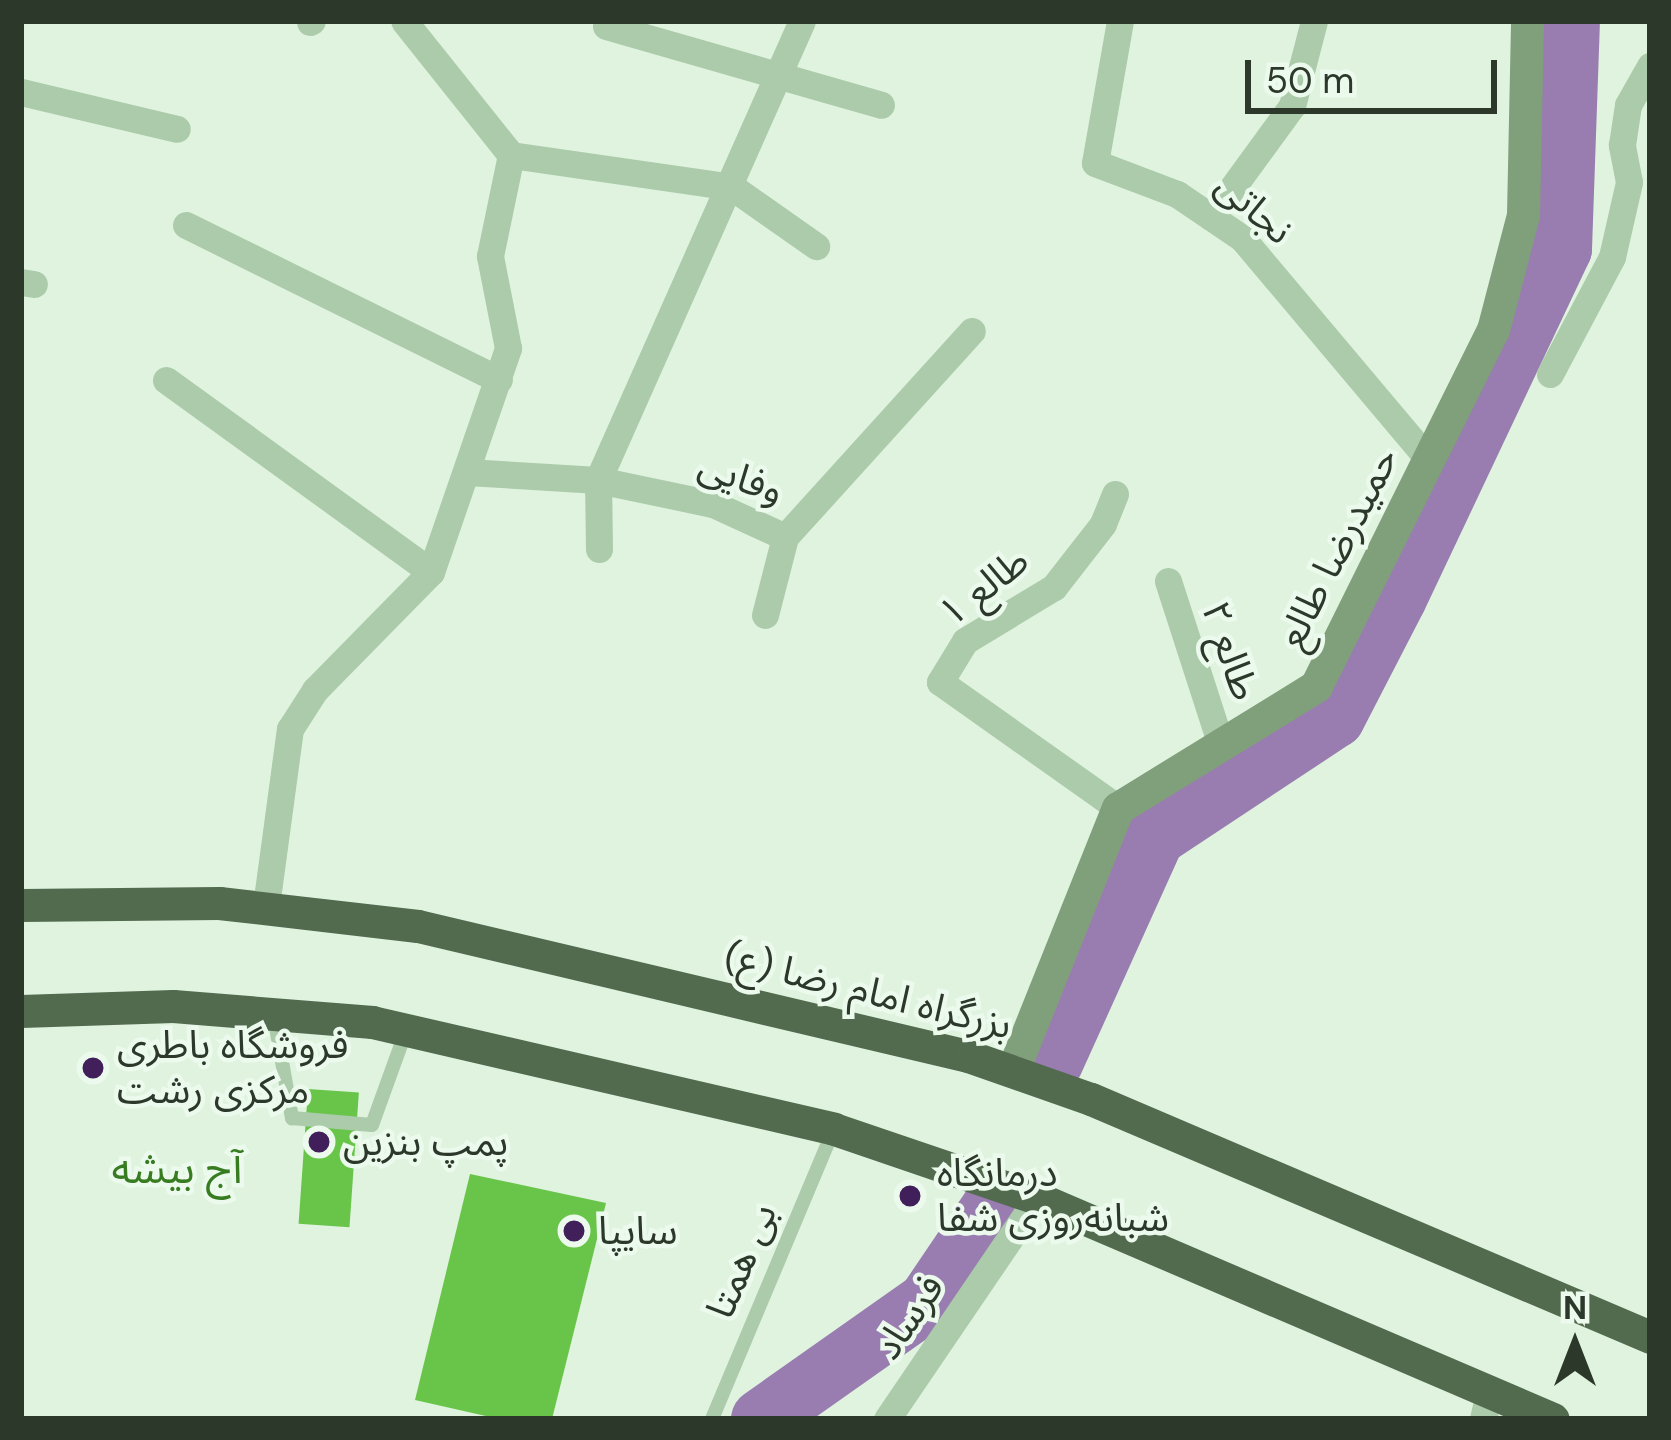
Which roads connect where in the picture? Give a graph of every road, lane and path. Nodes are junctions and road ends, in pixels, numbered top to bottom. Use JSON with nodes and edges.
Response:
{"nodes":[{"id":1,"x":404,"y":21,"type":"edge"},
{"id":2,"x":802,"y":21,"type":"edge"},
{"id":3,"x":1120,"y":21,"type":"edge"},
{"id":4,"x":1314,"y":21,"type":"edge"},
{"id":5,"x":1527,"y":21,"type":"edge"},
{"id":6,"x":605,"y":26,"type":"dead end"},
{"id":7,"x":1650,"y":66,"type":"edge"},
{"id":8,"x":778,"y":80,"type":"junction"},
{"id":9,"x":21,"y":92,"type":"edge"},
{"id":10,"x":881,"y":105,"type":"dead end"},
{"id":11,"x":177,"y":129,"type":"dead end"},
{"id":12,"x":512,"y":155,"type":"junction"},
{"id":13,"x":732,"y":187,"type":"junction"},
{"id":14,"x":1211,"y":217,"type":"junction"},
{"id":15,"x":186,"y":225,"type":"dead end"},
{"id":16,"x":816,"y":246,"type":"dead end"},
{"id":17,"x":972,"y":331,"type":"dead end"},
{"id":18,"x":1550,"y":374,"type":"dead end"},
{"id":19,"x":166,"y":380,"type":"dead end"},
{"id":20,"x":499,"y":380,"type":"junction"},
{"id":21,"x":1429,"y":460,"type":"junction"},
{"id":22,"x":467,"y":472,"type":"junction"},
{"id":23,"x":598,"y":480,"type":"junction"},
{"id":24,"x":1114,"y":494,"type":"dead end"},
{"id":25,"x":785,"y":537,"type":"junction"},
{"id":26,"x":599,"y":549,"type":"dead end"},
{"id":27,"x":431,"y":572,"type":"junction"},
{"id":28,"x":1168,"y":581,"type":"dead end"},
{"id":29,"x":765,"y":615,"type":"dead end"},
{"id":30,"x":1221,"y":745,"type":"junction"},
{"id":31,"x":1118,"y":808,"type":"junction"},
{"id":32,"x":21,"y":904,"type":"edge"},
{"id":33,"x":266,"y":906,"type":"junction"},
{"id":34,"x":21,"y":1011,"type":"edge"},
{"id":35,"x":273,"y":1011,"type":"junction"},
{"id":36,"x":407,"y":1028,"type":"junction"},
{"id":37,"x":1013,"y":1070,"type":"junction"},
{"id":38,"x":834,"y":1129,"type":"junction"},
{"id":39,"x":1036,"y":1198,"type":"junction"},
{"id":40,"x":1650,"y":1337,"type":"edge"},
{"id":41,"x":1486,"y":1405,"type":"edge"},
{"id":42,"x":712,"y":1419,"type":"edge"},
{"id":43,"x":887,"y":1419,"type":"edge"},
{"id":44,"x":1553,"y":1419,"type":"edge"}],
"edges":[{"from":1,"to":12,"type":"street"},
{"from":2,"to":8,"type":"street"},
{"from":3,"to":14,"type":"street","name":"نجاتی"},
{"from":4,"to":14,"type":"street"},
{"from":5,"to":21,"type":"main road","name":"حمیدرضا طالع"},
{"from":6,"to":8,"type":"street"},
{"from":7,"to":18,"type":"street"},
{"from":8,"to":10,"type":"street"},
{"from":8,"to":13,"type":"street"},
{"from":9,"to":11,"type":"street"},
{"from":12,"to":13,"type":"street"},
{"from":12,"to":20,"type":"street"},
{"from":13,"to":16,"type":"street"},
{"from":13,"to":23,"type":"street"},
{"from":14,"to":21,"type":"street","name":"نجاتی"},
{"from":15,"to":20,"type":"street"},
{"from":17,"to":25,"type":"street","name":"وفایی"},
{"from":19,"to":27,"type":"street"},
{"from":20,"to":22,"type":"street"},
{"from":21,"to":30,"type":"main road","name":"حمیدرضا طالع"},
{"from":22,"to":23,"type":"street","name":"وفایی"},
{"from":22,"to":27,"type":"street"},
{"from":23,"to":25,"type":"street","name":"وفایی"},
{"from":23,"to":26,"type":"street"},
{"from":24,"to":31,"type":"street","name":"طالع ۱"},
{"from":25,"to":29,"type":"street"},
{"from":27,"to":33,"type":"street"},
{"from":28,"to":30,"type":"street","name":"طالع ۲"},
{"from":30,"to":31,"type":"main road","name":"حمیدرضا طالع"},
{"from":31,"to":37,"type":"main road"},
{"from":32,"to":33,"type":"highway","name":"بزرگراه امام رضا (ع)"},
{"from":33,"to":37,"type":"highway","name":"بزرگراه امام رضا (ع)"},
{"from":34,"to":35,"type":"highway"},
{"from":35,"to":36,"type":"highway"},
{"from":35,"to":36,"type":"lane"},
{"from":36,"to":38,"type":"highway"},
{"from":37,"to":40,"type":"highway","name":"بزرگراه امام رضا (ع)"},
{"from":38,"to":39,"type":"highway"},
{"from":38,"to":42,"type":"lane","name":"بی همتا"},
{"from":39,"to":41,"type":"highway"},
{"from":39,"to":43,"type":"street","name":"فرساد"},
{"from":41,"to":44,"type":"highway"}]}
